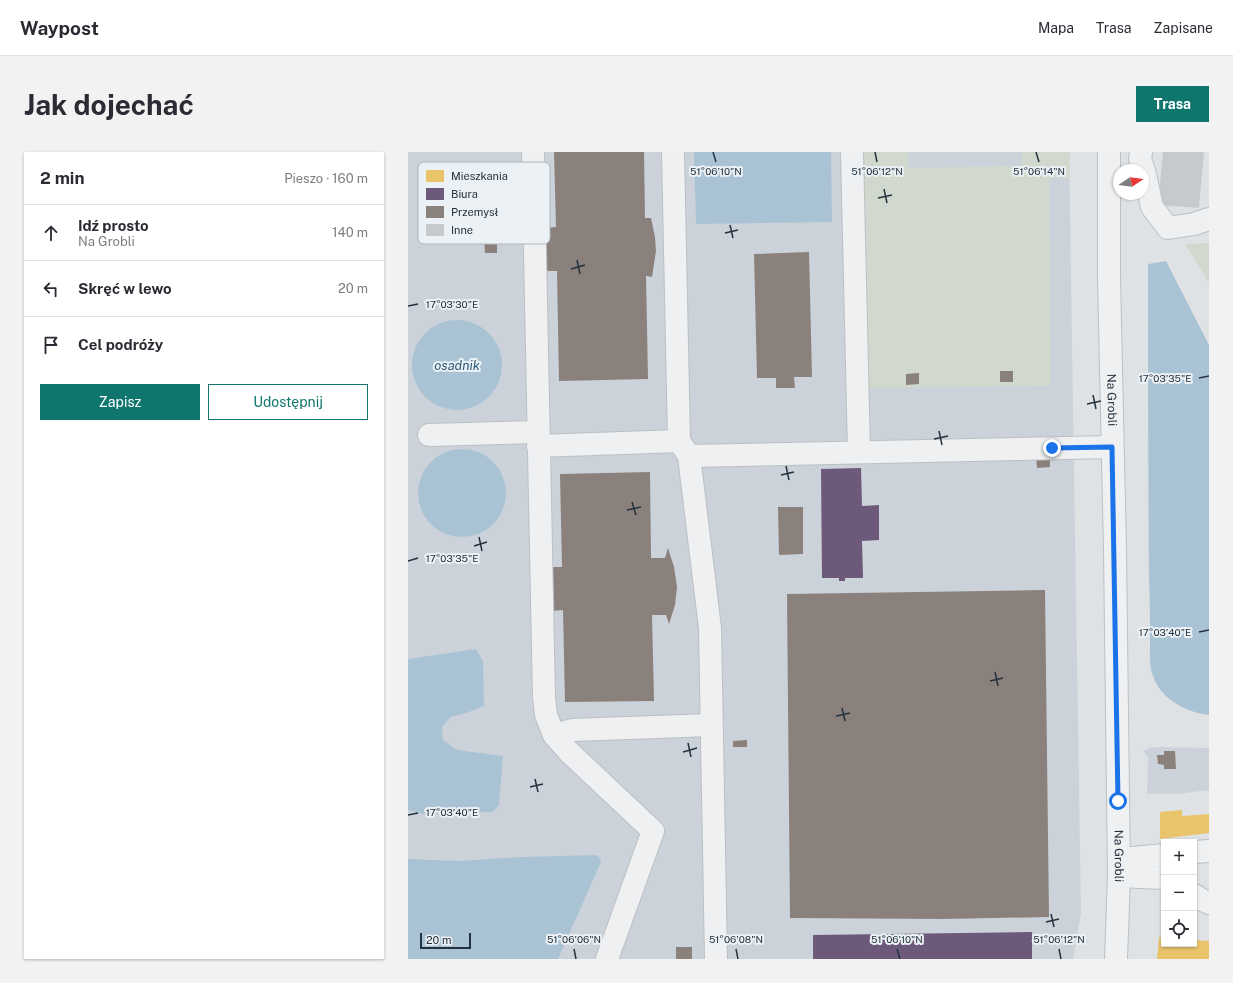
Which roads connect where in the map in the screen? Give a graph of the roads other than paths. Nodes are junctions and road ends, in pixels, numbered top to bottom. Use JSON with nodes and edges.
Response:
{"nodes":[{"id":1,"x":532,"y":152,"type":"edge"},
{"id":2,"x":673,"y":152,"type":"edge"},
{"id":3,"x":852,"y":152,"type":"edge"},
{"id":4,"x":1109,"y":152,"type":"edge"},
{"id":5,"x":1141,"y":152,"type":"edge"},
{"id":6,"x":532,"y":162,"type":"edge"},
{"id":7,"x":1209,"y":219,"type":"edge"},
{"id":8,"x":534,"y":244,"type":"edge"},
{"id":9,"x":429,"y":435,"type":"dead end"},
{"id":10,"x":538,"y":439,"type":"junction"},
{"id":11,"x":1112,"y":447,"type":"junction"},
{"id":12,"x":684,"y":448,"type":"junction"},
{"id":13,"x":859,"y":452,"type":"junction"},
{"id":14,"x":711,"y":725,"type":"junction"},
{"id":15,"x":554,"y":735,"type":"junction"},
{"id":16,"x":1209,"y":851,"type":"edge"},
{"id":17,"x":1197,"y":852,"type":"edge"},
{"id":18,"x":1161,"y":855,"type":"edge"},
{"id":19,"x":1119,"y":867,"type":"junction"},
{"id":20,"x":1161,"y":877,"type":"edge"},
{"id":21,"x":1197,"y":897,"type":"edge"},
{"id":22,"x":1209,"y":903,"type":"edge"},
{"id":23,"x":606,"y":959,"type":"edge"},
{"id":24,"x":716,"y":959,"type":"edge"},
{"id":25,"x":1116,"y":959,"type":"edge"}],
"edges":[{"from":1,"to":6,"type":"street"},
{"from":2,"to":12,"type":"street"},
{"from":3,"to":13,"type":"street"},
{"from":4,"to":11,"type":"street","name":"Na Grobli"},
{"from":5,"to":7,"type":"street"},
{"from":8,"to":10,"type":"street"},
{"from":9,"to":10,"type":"street"},
{"from":10,"to":12,"type":"street"},
{"from":10,"to":15,"type":"street"},
{"from":11,"to":13,"type":"street"},
{"from":11,"to":19,"type":"street","name":"Na Grobli"},
{"from":12,"to":13,"type":"street"},
{"from":12,"to":14,"type":"street"},
{"from":14,"to":15,"type":"street"},
{"from":14,"to":24,"type":"street"},
{"from":15,"to":23,"type":"street"},
{"from":16,"to":17,"type":"street"},
{"from":18,"to":19,"type":"street"},
{"from":19,"to":20,"type":"street"},
{"from":19,"to":25,"type":"street","name":"Na Grobli"},
{"from":21,"to":22,"type":"street"}]}
